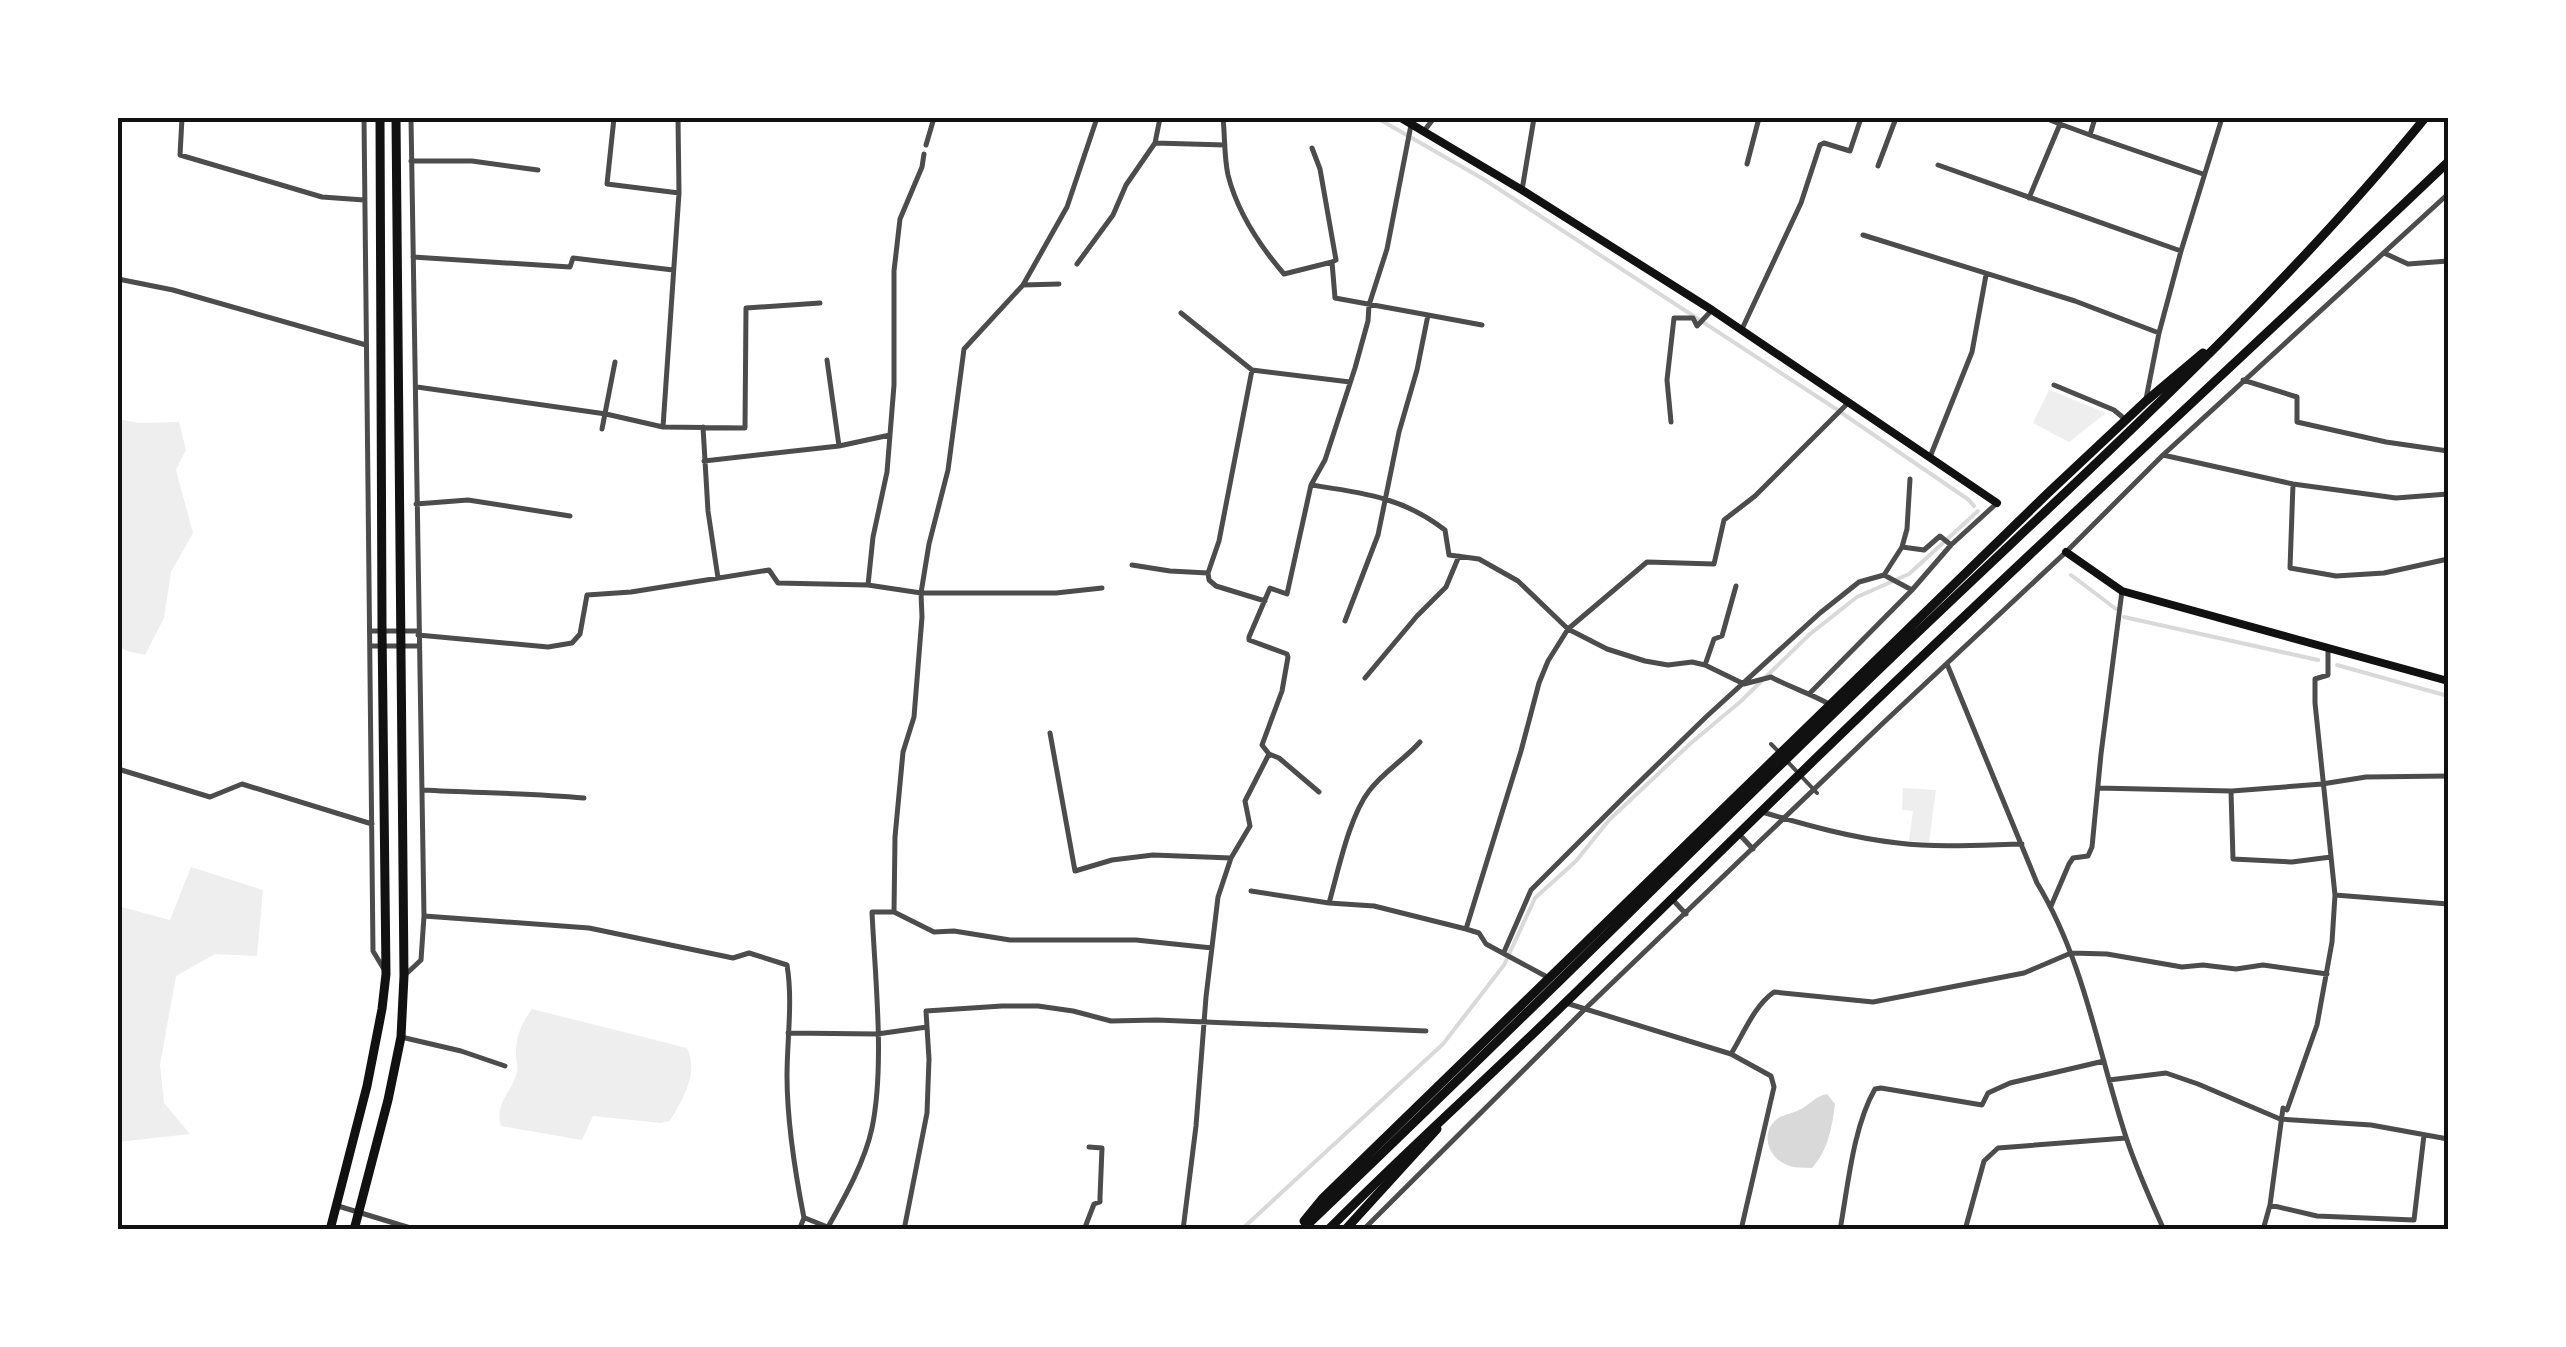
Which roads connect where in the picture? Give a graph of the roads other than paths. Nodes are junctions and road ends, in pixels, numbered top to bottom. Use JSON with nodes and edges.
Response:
{"nodes":[{"id":1,"x":182,"y":118,"type":"edge"},
{"id":2,"x":364,"y":118,"type":"edge"},
{"id":3,"x":380,"y":118,"type":"edge"},
{"id":4,"x":396,"y":118,"type":"edge"},
{"id":5,"x":410,"y":118,"type":"edge"},
{"id":6,"x":614,"y":118,"type":"edge"},
{"id":7,"x":678,"y":118,"type":"edge"},
{"id":8,"x":934,"y":118,"type":"edge"},
{"id":9,"x":1096,"y":118,"type":"edge"},
{"id":10,"x":1160,"y":118,"type":"edge"},
{"id":11,"x":1223,"y":118,"type":"edge"},
{"id":12,"x":1401,"y":118,"type":"edge"},
{"id":13,"x":1434,"y":118,"type":"edge"},
{"id":14,"x":1534,"y":118,"type":"edge"},
{"id":15,"x":1758,"y":118,"type":"edge"},
{"id":16,"x":1861,"y":118,"type":"edge"},
{"id":17,"x":1896,"y":118,"type":"edge"},
{"id":18,"x":2045,"y":118,"type":"edge"},
{"id":19,"x":2095,"y":118,"type":"edge"},
{"id":20,"x":2222,"y":118,"type":"edge"},
{"id":21,"x":2424,"y":118,"type":"edge"},
{"id":22,"x":1411,"y":124,"type":"junction"},
{"id":23,"x":2060,"y":124,"type":"junction"},
{"id":24,"x":1424,"y":131,"type":"junction"},
{"id":25,"x":2090,"y":135,"type":"junction"},
{"id":26,"x":1155,"y":143,"type":"junction"},
{"id":27,"x":1226,"y":145,"type":"junction"},
{"id":28,"x":926,"y":146,"type":"dead end"},
{"id":29,"x":1312,"y":148,"type":"dead end"},
{"id":30,"x":924,"y":154,"type":"dead end"},
{"id":31,"x":411,"y":161,"type":"junction"},
{"id":32,"x":2448,"y":162,"type":"edge"},
{"id":33,"x":1747,"y":164,"type":"dead end"},
{"id":34,"x":1938,"y":165,"type":"dead end"},
{"id":35,"x":1878,"y":166,"type":"dead end"},
{"id":36,"x":538,"y":170,"type":"dead end"},
{"id":37,"x":2204,"y":174,"type":"junction"},
{"id":38,"x":1522,"y":190,"type":"junction"},
{"id":39,"x":679,"y":193,"type":"junction"},
{"id":40,"x":2448,"y":194,"type":"edge"},
{"id":41,"x":2029,"y":198,"type":"junction"},
{"id":42,"x":364,"y":200,"type":"junction"},
{"id":43,"x":1863,"y":234,"type":"dead end"},
{"id":44,"x":2181,"y":251,"type":"junction"},
{"id":45,"x":2384,"y":253,"type":"junction"},
{"id":46,"x":413,"y":257,"type":"junction"},
{"id":47,"x":2448,"y":261,"type":"edge"},
{"id":48,"x":1332,"y":262,"type":"junction"},
{"id":49,"x":1077,"y":264,"type":"dead end"},
{"id":50,"x":675,"y":270,"type":"junction"},
{"id":51,"x":1986,"y":275,"type":"junction"},
{"id":52,"x":118,"y":279,"type":"edge"},
{"id":53,"x":1058,"y":284,"type":"dead end"},
{"id":54,"x":1023,"y":285,"type":"junction"},
{"id":55,"x":820,"y":303,"type":"dead end"},
{"id":56,"x":1369,"y":305,"type":"junction"},
{"id":57,"x":1710,"y":312,"type":"junction"},
{"id":58,"x":1181,"y":313,"type":"dead end"},
{"id":59,"x":1428,"y":315,"type":"junction"},
{"id":60,"x":2244,"y":320,"type":"junction"},
{"id":61,"x":1482,"y":325,"type":"dead end"},
{"id":62,"x":1742,"y":329,"type":"junction"},
{"id":63,"x":2159,"y":334,"type":"junction"},
{"id":64,"x":366,"y":345,"type":"junction"},
{"id":65,"x":826,"y":360,"type":"dead end"},
{"id":66,"x":615,"y":362,"type":"dead end"},
{"id":67,"x":1252,"y":370,"type":"junction"},
{"id":68,"x":2243,"y":380,"type":"junction"},
{"id":69,"x":1350,"y":382,"type":"junction"},
{"id":70,"x":2054,"y":385,"type":"dead end"},
{"id":71,"x":417,"y":386,"type":"junction"},
{"id":72,"x":2146,"y":401,"type":"junction"},
{"id":73,"x":1846,"y":405,"type":"junction"},
{"id":74,"x":606,"y":414,"type":"junction"},
{"id":75,"x":2126,"y":420,"type":"junction"},
{"id":76,"x":1671,"y":422,"type":"dead end"},
{"id":77,"x":663,"y":427,"type":"junction"},
{"id":78,"x":703,"y":428,"type":"junction"},
{"id":79,"x":602,"y":429,"type":"dead end"},
{"id":80,"x":890,"y":435,"type":"junction"},
{"id":81,"x":840,"y":446,"type":"junction"},
{"id":82,"x":2448,"y":452,"type":"edge"},
{"id":83,"x":2163,"y":456,"type":"junction"},
{"id":84,"x":1930,"y":458,"type":"junction"},
{"id":85,"x":704,"y":461,"type":"junction"},
{"id":86,"x":1910,"y":479,"type":"dead end"},
{"id":87,"x":2293,"y":484,"type":"junction"},
{"id":88,"x":1311,"y":485,"type":"junction"},
{"id":89,"x":2448,"y":494,"type":"edge"},
{"id":90,"x":1386,"y":498,"type":"junction"},
{"id":91,"x":1997,"y":503,"type":"joint"},
{"id":92,"x":416,"y":504,"type":"junction"},
{"id":93,"x":570,"y":516,"type":"dead end"},
{"id":94,"x":1951,"y":545,"type":"junction"},
{"id":95,"x":1902,"y":547,"type":"junction"},
{"id":96,"x":2066,"y":552,"type":"junction"},
{"id":97,"x":1459,"y":556,"type":"junction"},
{"id":98,"x":2448,"y":559,"type":"edge"},
{"id":99,"x":1132,"y":565,"type":"dead end"},
{"id":100,"x":1208,"y":573,"type":"junction"},
{"id":101,"x":1884,"y":575,"type":"junction"},
{"id":102,"x":718,"y":578,"type":"junction"},
{"id":103,"x":868,"y":586,"type":"junction"},
{"id":104,"x":1736,"y":586,"type":"dead end"},
{"id":105,"x":1102,"y":588,"type":"dead end"},
{"id":106,"x":1912,"y":590,"type":"junction"},
{"id":107,"x":2122,"y":591,"type":"junction"},
{"id":108,"x":921,"y":592,"type":"junction"},
{"id":109,"x":1264,"y":601,"type":"junction"},
{"id":110,"x":1345,"y":621,"type":"dead end"},
{"id":111,"x":1568,"y":630,"type":"junction"},
{"id":112,"x":370,"y":631,"type":"junction"},
{"id":113,"x":418,"y":633,"type":"junction"},
{"id":114,"x":370,"y":646,"type":"junction"},
{"id":115,"x":418,"y":646,"type":"junction"},
{"id":116,"x":2328,"y":647,"type":"junction"},
{"id":117,"x":1947,"y":664,"type":"junction"},
{"id":118,"x":1705,"y":665,"type":"junction"},
{"id":119,"x":1366,"y":678,"type":"dead end"},
{"id":120,"x":2448,"y":681,"type":"edge"},
{"id":121,"x":1744,"y":684,"type":"junction"},
{"id":122,"x":1810,"y":693,"type":"junction"},
{"id":123,"x":1829,"y":704,"type":"junction"},
{"id":124,"x":1050,"y":733,"type":"dead end"},
{"id":125,"x":1420,"y":742,"type":"dead end"},
{"id":126,"x":1771,"y":744,"type":"dead end"},
{"id":127,"x":1269,"y":754,"type":"junction"},
{"id":128,"x":118,"y":770,"type":"edge"},
{"id":129,"x":2448,"y":776,"type":"edge"},
{"id":130,"x":2322,"y":784,"type":"junction"},
{"id":131,"x":2098,"y":788,"type":"junction"},
{"id":132,"x":423,"y":790,"type":"junction"},
{"id":133,"x":1318,"y":792,"type":"dead end"},
{"id":134,"x":1816,"y":792,"type":"junction"},
{"id":135,"x":2231,"y":792,"type":"junction"},
{"id":136,"x":584,"y":798,"type":"dead end"},
{"id":137,"x":1762,"y":812,"type":"junction"},
{"id":138,"x":1784,"y":818,"type":"junction"},
{"id":139,"x":373,"y":825,"type":"junction"},
{"id":140,"x":1738,"y":834,"type":"junction"},
{"id":141,"x":2022,"y":844,"type":"junction"},
{"id":142,"x":1753,"y":849,"type":"junction"},
{"id":143,"x":2331,"y":857,"type":"junction"},
{"id":144,"x":1231,"y":858,"type":"junction"},
{"id":145,"x":1251,"y":891,"type":"dead end"},
{"id":146,"x":2335,"y":894,"type":"junction"},
{"id":147,"x":1672,"y":899,"type":"junction"},
{"id":148,"x":1329,"y":903,"type":"junction"},
{"id":149,"x":2448,"y":904,"type":"edge"},
{"id":150,"x":2051,"y":906,"type":"junction"},
{"id":151,"x":894,"y":912,"type":"junction"},
{"id":152,"x":1686,"y":914,"type":"junction"},
{"id":153,"x":424,"y":916,"type":"junction"},
{"id":154,"x":1466,"y":928,"type":"junction"},
{"id":155,"x":1212,"y":948,"type":"junction"},
{"id":156,"x":1504,"y":952,"type":"junction"},
{"id":157,"x":2071,"y":953,"type":"junction"},
{"id":158,"x":386,"y":974,"type":"junction"},
{"id":159,"x":2327,"y":974,"type":"junction"},
{"id":160,"x":404,"y":976,"type":"junction"},
{"id":161,"x":1549,"y":978,"type":"junction"},
{"id":162,"x":1566,"y":1003,"type":"junction"},
{"id":163,"x":1586,"y":1009,"type":"junction"},
{"id":164,"x":1204,"y":1024,"type":"junction"},
{"id":165,"x":927,"y":1027,"type":"junction"},
{"id":166,"x":1426,"y":1030,"type":"dead end"},
{"id":167,"x":788,"y":1034,"type":"junction"},
{"id":168,"x":877,"y":1034,"type":"junction"},
{"id":169,"x":401,"y":1037,"type":"junction"},
{"id":170,"x":1731,"y":1054,"type":"junction"},
{"id":171,"x":2104,"y":1061,"type":"junction"},
{"id":172,"x":505,"y":1066,"type":"dead end"},
{"id":173,"x":2110,"y":1080,"type":"junction"},
{"id":174,"x":1445,"y":1119,"type":"junction"},
{"id":175,"x":2280,"y":1119,"type":"junction"},
{"id":176,"x":2424,"y":1134,"type":"junction"},
{"id":177,"x":2126,"y":1138,"type":"junction"},
{"id":178,"x":2448,"y":1139,"type":"edge"},
{"id":179,"x":1089,"y":1147,"type":"dead end"},
{"id":180,"x":2270,"y":1205,"type":"junction"},
{"id":181,"x":338,"y":1206,"type":"junction"},
{"id":182,"x":360,"y":1213,"type":"junction"},
{"id":183,"x":804,"y":1218,"type":"junction"},
{"id":184,"x":2414,"y":1220,"type":"junction"},
{"id":185,"x":332,"y":1225,"type":"edge"},
{"id":186,"x":355,"y":1227,"type":"edge"},
{"id":187,"x":832,"y":1228,"type":"edge"},
{"id":188,"x":418,"y":1230,"type":"edge"},
{"id":189,"x":799,"y":1230,"type":"edge"},
{"id":190,"x":904,"y":1230,"type":"edge"},
{"id":191,"x":1084,"y":1230,"type":"edge"},
{"id":192,"x":1183,"y":1230,"type":"edge"},
{"id":193,"x":1300,"y":1230,"type":"edge"},
{"id":194,"x":1328,"y":1230,"type":"edge"},
{"id":195,"x":1345,"y":1230,"type":"edge"},
{"id":196,"x":1363,"y":1230,"type":"edge"},
{"id":197,"x":1740,"y":1230,"type":"edge"},
{"id":198,"x":1840,"y":1230,"type":"edge"},
{"id":199,"x":1965,"y":1230,"type":"edge"},
{"id":200,"x":2164,"y":1230,"type":"edge"},
{"id":201,"x":2263,"y":1230,"type":"edge"},
{"id":202,"x":2414,"y":1230,"type":"edge"}],
"edges":[{"from":1,"to":42,"type":"street"},
{"from":2,"to":42,"type":"street"},
{"from":3,"to":158,"type":"main road"},
{"from":4,"to":160,"type":"main road"},
{"from":5,"to":31,"type":"street"},
{"from":6,"to":39,"type":"street"},
{"from":7,"to":39,"type":"street"},
{"from":8,"to":28,"type":"street"},
{"from":9,"to":54,"type":"street"},
{"from":10,"to":26,"type":"street"},
{"from":11,"to":27,"type":"street"},
{"from":12,"to":22,"type":"main road"},
{"from":13,"to":24,"type":"street"},
{"from":14,"to":38,"type":"street"},
{"from":15,"to":33,"type":"street"},
{"from":16,"to":62,"type":"street"},
{"from":17,"to":35,"type":"street"},
{"from":18,"to":23,"type":"street"},
{"from":19,"to":25,"type":"street"},
{"from":20,"to":37,"type":"street"},
{"from":21,"to":60,"type":"main road"},
{"from":22,"to":24,"type":"main road"},
{"from":22,"to":56,"type":"street"},
{"from":23,"to":25,"type":"street"},
{"from":23,"to":41,"type":"street"},
{"from":24,"to":38,"type":"main road"},
{"from":25,"to":37,"type":"street"},
{"from":26,"to":27,"type":"street"},
{"from":26,"to":49,"type":"street"},
{"from":27,"to":48,"type":"street"},
{"from":29,"to":48,"type":"street"},
{"from":30,"to":80,"type":"street"},
{"from":31,"to":36,"type":"street"},
{"from":31,"to":46,"type":"street"},
{"from":32,"to":137,"type":"main road"},
{"from":34,"to":41,"type":"street"},
{"from":37,"to":44,"type":"street"},
{"from":38,"to":57,"type":"main road"},
{"from":39,"to":50,"type":"street"},
{"from":40,"to":45,"type":"street"},
{"from":41,"to":44,"type":"street"},
{"from":42,"to":64,"type":"street"},
{"from":43,"to":51,"type":"street"},
{"from":44,"to":63,"type":"street"},
{"from":45,"to":47,"type":"street"},
{"from":45,"to":68,"type":"street"},
{"from":46,"to":50,"type":"street"},
{"from":46,"to":71,"type":"street"},
{"from":48,"to":56,"type":"street"},
{"from":50,"to":77,"type":"street"},
{"from":51,"to":63,"type":"street"},
{"from":51,"to":84,"type":"street"},
{"from":52,"to":64,"type":"street"},
{"from":53,"to":54,"type":"street"},
{"from":54,"to":108,"type":"street"},
{"from":55,"to":78,"type":"street"},
{"from":56,"to":59,"type":"street"},
{"from":56,"to":69,"type":"street"},
{"from":57,"to":62,"type":"main road"},
{"from":57,"to":76,"type":"street"},
{"from":58,"to":67,"type":"street"},
{"from":59,"to":61,"type":"street"},
{"from":59,"to":90,"type":"street"},
{"from":60,"to":72,"type":"main road"},
{"from":60,"to":193,"type":"main road"},
{"from":62,"to":73,"type":"main road"},
{"from":63,"to":72,"type":"street"},
{"from":64,"to":112,"type":"street"},
{"from":65,"to":81,"type":"street"},
{"from":66,"to":74,"type":"street"},
{"from":67,"to":69,"type":"street"},
{"from":67,"to":100,"type":"street"},
{"from":68,"to":82,"type":"street"},
{"from":68,"to":83,"type":"street"},
{"from":69,"to":88,"type":"street"},
{"from":70,"to":75,"type":"street"},
{"from":71,"to":74,"type":"street"},
{"from":71,"to":92,"type":"street"},
{"from":72,"to":75,"type":"main road"},
{"from":73,"to":84,"type":"main road"},
{"from":73,"to":111,"type":"street"},
{"from":74,"to":77,"type":"street"},
{"from":74,"to":79,"type":"street"},
{"from":75,"to":123,"type":"main road"},
{"from":77,"to":78,"type":"street"},
{"from":78,"to":85,"type":"street"},
{"from":80,"to":81,"type":"street"},
{"from":80,"to":103,"type":"street"},
{"from":81,"to":85,"type":"street"},
{"from":83,"to":87,"type":"street"},
{"from":83,"to":96,"type":"street"},
{"from":84,"to":91,"type":"main road"},
{"from":85,"to":102,"type":"street"},
{"from":86,"to":95,"type":"street"},
{"from":87,"to":89,"type":"street"},
{"from":87,"to":98,"type":"street"},
{"from":88,"to":90,"type":"street"},
{"from":88,"to":109,"type":"street"},
{"from":90,"to":97,"type":"street"},
{"from":90,"to":110,"type":"street"},
{"from":91,"to":94,"type":"street"},
{"from":92,"to":93,"type":"street"},
{"from":92,"to":113,"type":"street"},
{"from":94,"to":95,"type":"street"},
{"from":94,"to":106,"type":"street"},
{"from":95,"to":101,"type":"street"},
{"from":96,"to":107,"type":"main road"},
{"from":96,"to":117,"type":"street"},
{"from":97,"to":111,"type":"street"},
{"from":97,"to":119,"type":"street"},
{"from":99,"to":100,"type":"street"},
{"from":100,"to":109,"type":"street"},
{"from":101,"to":106,"type":"street"},
{"from":101,"to":121,"type":"street"},
{"from":102,"to":103,"type":"street"},
{"from":102,"to":113,"type":"street"},
{"from":103,"to":108,"type":"street"},
{"from":104,"to":118,"type":"street"},
{"from":105,"to":108,"type":"street"},
{"from":106,"to":122,"type":"street"},
{"from":107,"to":116,"type":"main road"},
{"from":107,"to":131,"type":"street"},
{"from":108,"to":151,"type":"street"},
{"from":109,"to":127,"type":"street"},
{"from":111,"to":118,"type":"street"},
{"from":111,"to":154,"type":"street"},
{"from":112,"to":113,"type":"street"},
{"from":112,"to":114,"type":"street"},
{"from":113,"to":115,"type":"street"},
{"from":114,"to":115,"type":"street"},
{"from":114,"to":139,"type":"street"},
{"from":115,"to":132,"type":"street"},
{"from":116,"to":120,"type":"main road"},
{"from":116,"to":130,"type":"street"},
{"from":117,"to":134,"type":"street"},
{"from":117,"to":141,"type":"street"},
{"from":118,"to":121,"type":"street"},
{"from":121,"to":122,"type":"street"},
{"from":121,"to":156,"type":"street"},
{"from":122,"to":123,"type":"street"},
{"from":123,"to":161,"type":"main road"},
{"from":124,"to":144,"type":"street"},
{"from":125,"to":148,"type":"street"},
{"from":126,"to":134,"type":"street"},
{"from":127,"to":133,"type":"street"},
{"from":127,"to":144,"type":"street"},
{"from":128,"to":139,"type":"street"},
{"from":129,"to":130,"type":"street"},
{"from":130,"to":135,"type":"street"},
{"from":130,"to":143,"type":"street"},
{"from":131,"to":135,"type":"street"},
{"from":131,"to":150,"type":"street"},
{"from":132,"to":136,"type":"street"},
{"from":132,"to":153,"type":"street"},
{"from":134,"to":138,"type":"street"},
{"from":135,"to":143,"type":"street"},
{"from":137,"to":138,"type":"street"},
{"from":137,"to":140,"type":"main road"},
{"from":138,"to":141,"type":"street"},
{"from":138,"to":142,"type":"street"},
{"from":139,"to":158,"type":"street"},
{"from":140,"to":142,"type":"street"},
{"from":140,"to":147,"type":"main road"},
{"from":141,"to":150,"type":"street"},
{"from":142,"to":152,"type":"street"},
{"from":143,"to":146,"type":"street"},
{"from":144,"to":155,"type":"street"},
{"from":145,"to":148,"type":"street"},
{"from":146,"to":149,"type":"street"},
{"from":146,"to":159,"type":"street"},
{"from":147,"to":152,"type":"street"},
{"from":147,"to":162,"type":"main road"},
{"from":148,"to":154,"type":"street"},
{"from":150,"to":157,"type":"street"},
{"from":151,"to":155,"type":"street"},
{"from":151,"to":168,"type":"street"},
{"from":152,"to":163,"type":"street"},
{"from":153,"to":160,"type":"street"},
{"from":153,"to":167,"type":"street"},
{"from":154,"to":156,"type":"street"},
{"from":155,"to":164,"type":"street"},
{"from":156,"to":161,"type":"street"},
{"from":157,"to":159,"type":"street"},
{"from":157,"to":170,"type":"street"},
{"from":157,"to":171,"type":"street"},
{"from":158,"to":181,"type":"main road"},
{"from":159,"to":175,"type":"street"},
{"from":160,"to":169,"type":"main road"},
{"from":161,"to":193,"type":"main road"},
{"from":162,"to":163,"type":"street"},
{"from":162,"to":174,"type":"main road"},
{"from":163,"to":170,"type":"street"},
{"from":163,"to":196,"type":"street"},
{"from":164,"to":165,"type":"street"},
{"from":164,"to":166,"type":"street"},
{"from":164,"to":192,"type":"street"},
{"from":165,"to":168,"type":"street"},
{"from":165,"to":190,"type":"street"},
{"from":167,"to":168,"type":"street"},
{"from":167,"to":183,"type":"street"},
{"from":168,"to":187,"type":"street"},
{"from":169,"to":172,"type":"street"},
{"from":169,"to":182,"type":"main road"},
{"from":170,"to":197,"type":"street"},
{"from":171,"to":173,"type":"street"},
{"from":171,"to":198,"type":"street"},
{"from":173,"to":175,"type":"street"},
{"from":173,"to":177,"type":"street"},
{"from":174,"to":194,"type":"main road"},
{"from":174,"to":195,"type":"main road"},
{"from":175,"to":176,"type":"street"},
{"from":175,"to":180,"type":"street"},
{"from":176,"to":178,"type":"street"},
{"from":176,"to":184,"type":"street"},
{"from":177,"to":199,"type":"street"},
{"from":177,"to":200,"type":"street"},
{"from":179,"to":191,"type":"street"},
{"from":180,"to":184,"type":"street"},
{"from":180,"to":201,"type":"street"},
{"from":181,"to":182,"type":"street"},
{"from":181,"to":185,"type":"main road"},
{"from":182,"to":186,"type":"main road"},
{"from":182,"to":188,"type":"street"},
{"from":183,"to":187,"type":"street"},
{"from":183,"to":189,"type":"street"},
{"from":184,"to":202,"type":"street"},
{"from":185,"to":186,"type":"main road"}]}
